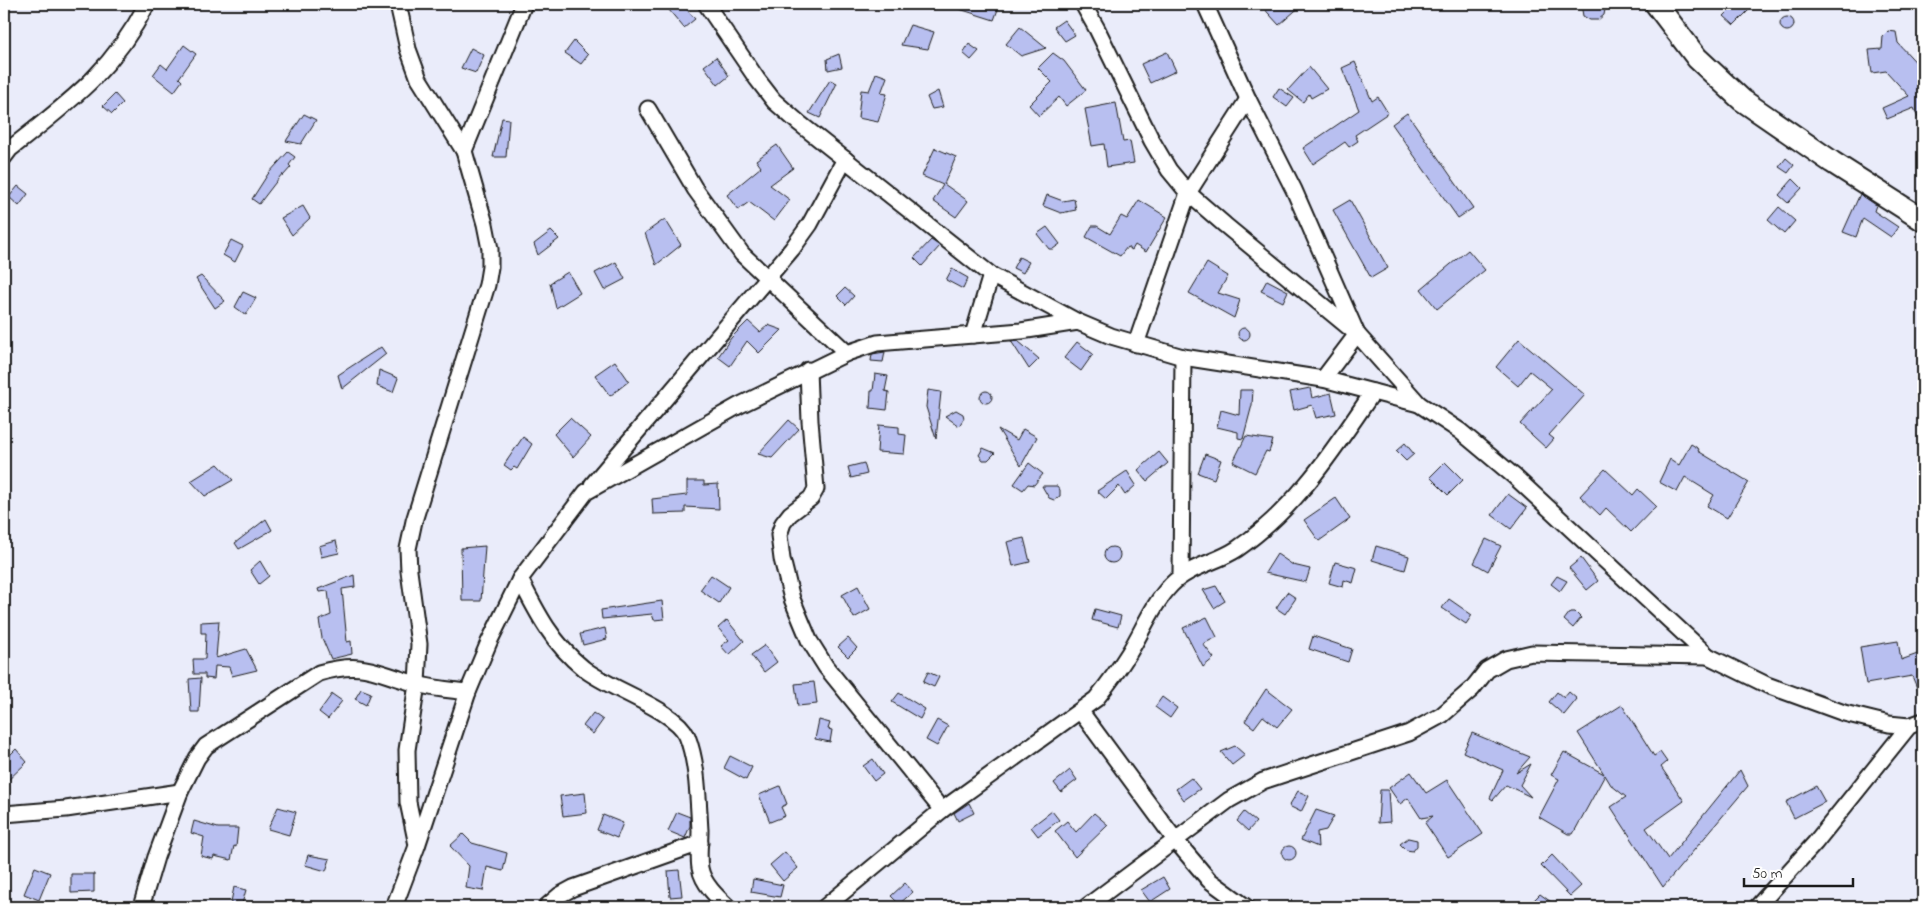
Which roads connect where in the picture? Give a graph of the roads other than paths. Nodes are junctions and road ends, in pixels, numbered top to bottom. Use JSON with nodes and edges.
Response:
{"nodes":[{"id":1,"x":147,"y":4,"type":"edge"},
{"id":2,"x":398,"y":4,"type":"edge"},
{"id":3,"x":524,"y":4,"type":"edge"},
{"id":4,"x":706,"y":4,"type":"edge"},
{"id":5,"x":1083,"y":4,"type":"edge"},
{"id":6,"x":1205,"y":4,"type":"edge"},
{"id":7,"x":1656,"y":4,"type":"edge"},
{"id":8,"x":1248,"y":99,"type":"junction"},
{"id":9,"x":648,"y":109,"type":"dead end"},
{"id":10,"x":6,"y":150,"type":"edge"},
{"id":11,"x":464,"y":151,"type":"junction"},
{"id":12,"x":845,"y":159,"type":"junction"},
{"id":13,"x":1188,"y":192,"type":"junction"},
{"id":14,"x":1923,"y":220,"type":"edge"},
{"id":15,"x":991,"y":275,"type":"junction"},
{"id":16,"x":767,"y":280,"type":"junction"},
{"id":17,"x":1078,"y":322,"type":"junction"},
{"id":18,"x":1357,"y":334,"type":"junction"},
{"id":19,"x":973,"y":335,"type":"junction"},
{"id":20,"x":1136,"y":344,"type":"junction"},
{"id":21,"x":847,"y":353,"type":"junction"},
{"id":22,"x":1183,"y":358,"type":"junction"},
{"id":23,"x":808,"y":370,"type":"junction"},
{"id":24,"x":1323,"y":379,"type":"junction"},
{"id":25,"x":1373,"y":392,"type":"junction"},
{"id":26,"x":1419,"y":404,"type":"junction"},
{"id":27,"x":586,"y":492,"type":"junction"},
{"id":28,"x":1181,"y":576,"type":"junction"},
{"id":29,"x":520,"y":579,"type":"junction"},
{"id":30,"x":1708,"y":656,"type":"junction"},
{"id":31,"x":418,"y":684,"type":"junction"},
{"id":32,"x":468,"y":692,"type":"junction"},
{"id":33,"x":1081,"y":712,"type":"junction"},
{"id":34,"x":1916,"y":723,"type":"edge"},
{"id":35,"x":180,"y":792,"type":"junction"},
{"id":36,"x":942,"y":810,"type":"junction"},
{"id":37,"x":4,"y":814,"type":"edge"},
{"id":38,"x":1176,"y":841,"type":"junction"},
{"id":39,"x":700,"y":843,"type":"junction"},
{"id":40,"x":418,"y":846,"type":"junction"},
{"id":41,"x":141,"y":907,"type":"edge"},
{"id":42,"x":394,"y":907,"type":"edge"},
{"id":43,"x":546,"y":907,"type":"edge"},
{"id":44,"x":728,"y":907,"type":"edge"},
{"id":45,"x":825,"y":907,"type":"edge"},
{"id":46,"x":1086,"y":907,"type":"edge"},
{"id":47,"x":1246,"y":907,"type":"edge"},
{"id":48,"x":1757,"y":907,"type":"edge"}],
"edges":[{"from":1,"to":10,"type":"street"},
{"from":2,"to":11,"type":"street"},
{"from":3,"to":11,"type":"street"},
{"from":4,"to":12,"type":"street"},
{"from":5,"to":13,"type":"street"},
{"from":6,"to":8,"type":"street"},
{"from":7,"to":14,"type":"street"},
{"from":8,"to":13,"type":"street"},
{"from":8,"to":18,"type":"street"},
{"from":9,"to":16,"type":"street"},
{"from":11,"to":31,"type":"street"},
{"from":12,"to":15,"type":"street"},
{"from":12,"to":16,"type":"street"},
{"from":13,"to":18,"type":"street"},
{"from":13,"to":20,"type":"street"},
{"from":15,"to":17,"type":"street"},
{"from":15,"to":19,"type":"street"},
{"from":16,"to":21,"type":"street"},
{"from":16,"to":27,"type":"street"},
{"from":17,"to":19,"type":"street"},
{"from":17,"to":20,"type":"street"},
{"from":18,"to":24,"type":"street"},
{"from":18,"to":26,"type":"street"},
{"from":19,"to":21,"type":"street"},
{"from":20,"to":22,"type":"street"},
{"from":21,"to":23,"type":"street"},
{"from":22,"to":24,"type":"street"},
{"from":22,"to":28,"type":"street"},
{"from":23,"to":27,"type":"street"},
{"from":23,"to":36,"type":"street"},
{"from":24,"to":25,"type":"street"},
{"from":25,"to":26,"type":"street"},
{"from":25,"to":28,"type":"street"},
{"from":26,"to":30,"type":"street"},
{"from":27,"to":29,"type":"street"},
{"from":28,"to":33,"type":"street"},
{"from":29,"to":32,"type":"street"},
{"from":29,"to":39,"type":"street"},
{"from":30,"to":34,"type":"street"},
{"from":30,"to":38,"type":"street"},
{"from":31,"to":32,"type":"street"},
{"from":31,"to":35,"type":"street"},
{"from":31,"to":40,"type":"street"},
{"from":32,"to":40,"type":"street"},
{"from":33,"to":36,"type":"street"},
{"from":33,"to":38,"type":"street"},
{"from":34,"to":48,"type":"street"},
{"from":35,"to":37,"type":"street"},
{"from":35,"to":41,"type":"street"},
{"from":36,"to":45,"type":"street"},
{"from":38,"to":46,"type":"street"},
{"from":38,"to":47,"type":"street"},
{"from":39,"to":43,"type":"street"},
{"from":39,"to":44,"type":"street"},
{"from":40,"to":42,"type":"street"}]}
